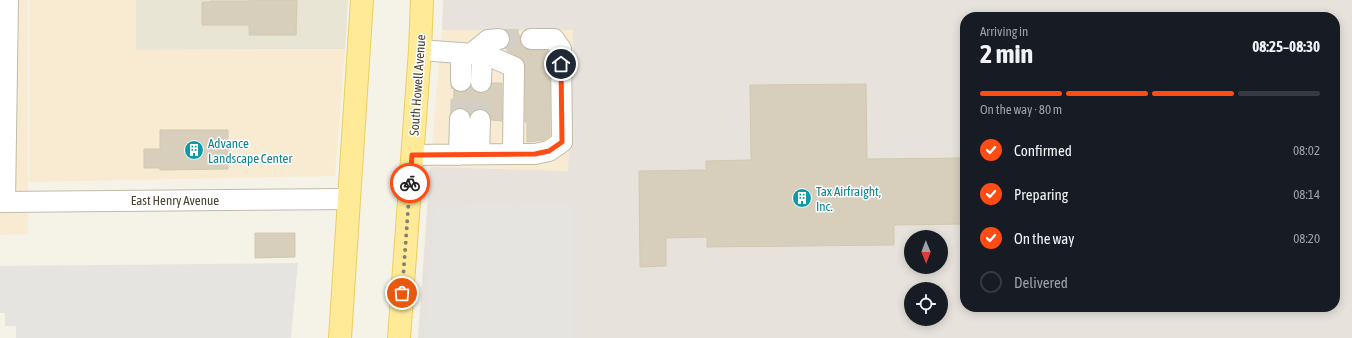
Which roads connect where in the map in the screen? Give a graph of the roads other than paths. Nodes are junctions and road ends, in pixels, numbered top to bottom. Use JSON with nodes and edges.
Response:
{"nodes":[{"id":1,"x":8,"y":0,"type":"edge"},
{"id":2,"x":362,"y":0,"type":"edge"},
{"id":3,"x":422,"y":0,"type":"edge"},
{"id":4,"x":499,"y":39,"type":"tunnel mouth"},
{"id":5,"x":531,"y":39,"type":"tunnel mouth"},
{"id":6,"x":420,"y":50,"type":"junction"},
{"id":7,"x":471,"y":54,"type":"junction"},
{"id":8,"x":461,"y":81,"type":"tunnel mouth"},
{"id":9,"x":481,"y":82,"type":"tunnel mouth"},
{"id":10,"x":460,"y":119,"type":"tunnel mouth"},
{"id":11,"x":480,"y":120,"type":"tunnel mouth"},
{"id":12,"x":479,"y":154,"type":"junction"},
{"id":13,"x":513,"y":154,"type":"junction"},
{"id":14,"x":412,"y":155,"type":"junction"},
{"id":15,"x":459,"y":155,"type":"junction"},
{"id":16,"x":349,"y":199,"type":"junction"},
{"id":17,"x":3,"y":202,"type":"edge"},
{"id":18,"x":340,"y":338,"type":"edge"},
{"id":19,"x":399,"y":338,"type":"edge"}],
"edges":[{"from":1,"to":17,"type":"street"},
{"from":2,"to":16,"type":"main road"},
{"from":3,"to":6,"type":"main road","name":"South Howell Avenue"},
{"from":4,"to":7,"type":"street"},
{"from":5,"to":13,"type":"street"},
{"from":6,"to":7,"type":"street"},
{"from":6,"to":14,"type":"main road","name":"South Howell Avenue"},
{"from":7,"to":8,"type":"street"},
{"from":7,"to":9,"type":"street"},
{"from":7,"to":13,"type":"street"},
{"from":10,"to":15,"type":"street"},
{"from":11,"to":12,"type":"street"},
{"from":12,"to":13,"type":"street"},
{"from":12,"to":15,"type":"street"},
{"from":14,"to":15,"type":"street"},
{"from":14,"to":19,"type":"main road","name":"South Howell Avenue"},
{"from":16,"to":17,"type":"street","name":"East Henry Avenue"},
{"from":16,"to":18,"type":"main road"}]}
